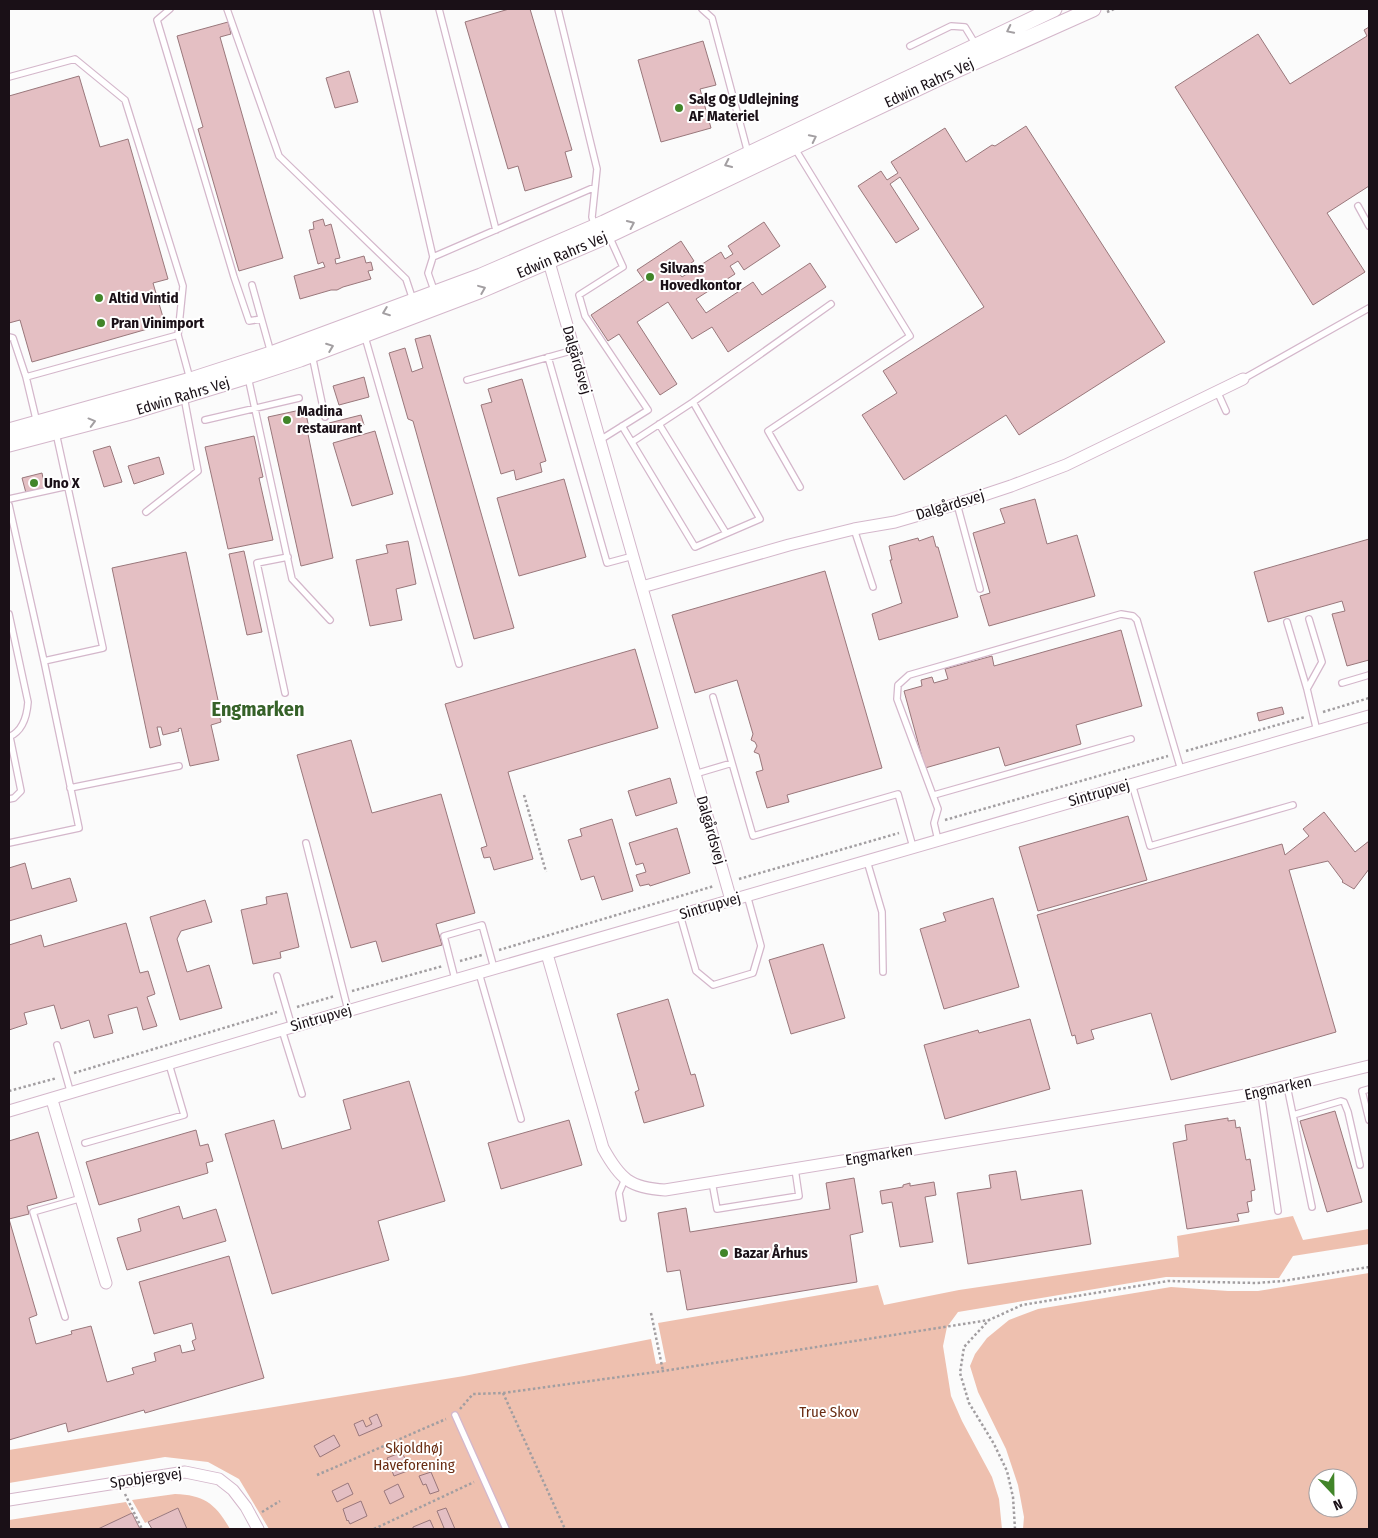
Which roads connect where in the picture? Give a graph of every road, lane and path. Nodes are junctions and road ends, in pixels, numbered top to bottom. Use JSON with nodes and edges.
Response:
{"nodes":[{"id":1,"x":170,"y":9,"type":"edge"},
{"id":2,"x":227,"y":9,"type":"edge"},
{"id":3,"x":376,"y":9,"type":"edge"},
{"id":4,"x":439,"y":9,"type":"edge"},
{"id":5,"x":558,"y":9,"type":"edge"},
{"id":6,"x":702,"y":9,"type":"edge"},
{"id":7,"x":1054,"y":9,"type":"edge"},
{"id":8,"x":1093,"y":9,"type":"edge"},
{"id":9,"x":910,"y":46,"type":"dead end"},
{"id":10,"x":980,"y":52,"type":"junction"},
{"id":11,"x":9,"y":77,"type":"edge"},
{"id":12,"x":791,"y":141,"type":"junction"},
{"id":13,"x":751,"y":160,"type":"junction"},
{"id":14,"x":595,"y":187,"type":"junction"},
{"id":15,"x":1358,"y":206,"type":"dead end"},
{"id":16,"x":1369,"y":226,"type":"edge"},
{"id":17,"x":603,"y":228,"type":"junction"},
{"id":18,"x":496,"y":230,"type":"junction"},
{"id":19,"x":547,"y":255,"type":"junction"},
{"id":20,"x":433,"y":257,"type":"junction"},
{"id":21,"x":252,"y":285,"type":"dead end"},
{"id":22,"x":435,"y":294,"type":"junction"},
{"id":23,"x":831,"y":304,"type":"dead end"},
{"id":24,"x":415,"y":308,"type":"junction"},
{"id":25,"x":1369,"y":308,"type":"edge"},
{"id":26,"x":261,"y":319,"type":"junction"},
{"id":27,"x":362,"y":328,"type":"junction"},
{"id":28,"x":178,"y":335,"type":"junction"},
{"id":29,"x":9,"y":337,"type":"edge"},
{"id":30,"x":310,"y":348,"type":"junction"},
{"id":31,"x":574,"y":350,"type":"junction"},
{"id":32,"x":548,"y":357,"type":"junction"},
{"id":33,"x":273,"y":360,"type":"junction"},
{"id":34,"x":246,"y":369,"type":"junction"},
{"id":35,"x":26,"y":377,"type":"junction"},
{"id":36,"x":1243,"y":379,"type":"joint"},
{"id":37,"x":467,"y":380,"type":"dead end"},
{"id":38,"x":188,"y":388,"type":"junction"},
{"id":39,"x":1217,"y":391,"type":"junction"},
{"id":40,"x":299,"y":398,"type":"dead end"},
{"id":41,"x":693,"y":402,"type":"junction"},
{"id":42,"x":255,"y":408,"type":"junction"},
{"id":43,"x":1226,"y":411,"type":"dead end"},
{"id":44,"x":325,"y":417,"type":"dead end"},
{"id":45,"x":205,"y":420,"type":"dead end"},
{"id":46,"x":659,"y":424,"type":"junction"},
{"id":47,"x":54,"y":425,"type":"junction"},
{"id":48,"x":622,"y":426,"type":"junction"},
{"id":49,"x":39,"y":429,"type":"junction"},
{"id":50,"x":9,"y":438,"type":"edge"},
{"id":51,"x":600,"y":440,"type":"junction"},
{"id":52,"x":632,"y":442,"type":"junction"},
{"id":53,"x":68,"y":486,"type":"junction"},
{"id":54,"x":800,"y":487,"type":"dead end"},
{"id":55,"x":9,"y":499,"type":"edge"},
{"id":56,"x":957,"y":504,"type":"junction"},
{"id":57,"x":9,"y":505,"type":"edge"},
{"id":58,"x":146,"y":512,"type":"dead end"},
{"id":59,"x":854,"y":529,"type":"junction"},
{"id":60,"x":726,"y":533,"type":"junction"},
{"id":61,"x":633,"y":556,"type":"junction"},
{"id":62,"x":288,"y":557,"type":"junction"},
{"id":63,"x":642,"y":587,"type":"junction"},
{"id":64,"x":872,"y":587,"type":"dead end"},
{"id":65,"x":980,"y":589,"type":"dead end"},
{"id":66,"x":9,"y":614,"type":"edge"},
{"id":67,"x":1310,"y":619,"type":"dead end"},
{"id":68,"x":330,"y":620,"type":"dead end"},
{"id":69,"x":1288,"y":622,"type":"dead end"},
{"id":70,"x":44,"y":661,"type":"junction"},
{"id":71,"x":459,"y":664,"type":"dead end"},
{"id":72,"x":1369,"y":675,"type":"edge"},
{"id":73,"x":1342,"y":682,"type":"dead end"},
{"id":74,"x":1307,"y":689,"type":"junction"},
{"id":75,"x":285,"y":693,"type":"dead end"},
{"id":76,"x":713,"y":697,"type":"dead end"},
{"id":77,"x":1369,"y":698,"type":"edge"},
{"id":78,"x":1312,"y":715,"type":"junction"},
{"id":79,"x":1369,"y":716,"type":"edge"},
{"id":80,"x":1317,"y":731,"type":"junction"},
{"id":81,"x":9,"y":737,"type":"edge"},
{"id":82,"x":1131,"y":739,"type":"dead end"},
{"id":83,"x":1176,"y":754,"type":"junction"},
{"id":84,"x":732,"y":763,"type":"junction"},
{"id":85,"x":179,"y":766,"type":"dead end"},
{"id":86,"x":1181,"y":770,"type":"junction"},
{"id":87,"x":695,"y":774,"type":"junction"},
{"id":88,"x":1132,"y":784,"type":"junction"},
{"id":89,"x":70,"y":788,"type":"junction"},
{"id":90,"x":524,"y":795,"type":"dead end"},
{"id":91,"x":934,"y":795,"type":"junction"},
{"id":92,"x":9,"y":799,"type":"edge"},
{"id":93,"x":1293,"y":805,"type":"dead end"},
{"id":94,"x":934,"y":823,"type":"junction"},
{"id":95,"x":909,"y":831,"type":"junction"},
{"id":96,"x":938,"y":840,"type":"junction"},
{"id":97,"x":9,"y":844,"type":"edge"},
{"id":98,"x":306,"y":844,"type":"dead end"},
{"id":99,"x":914,"y":847,"type":"junction"},
{"id":100,"x":867,"y":861,"type":"junction"},
{"id":101,"x":546,"y":872,"type":"dead end"},
{"id":102,"x":726,"y":883,"type":"junction"},
{"id":103,"x":747,"y":895,"type":"junction"},
{"id":104,"x":732,"y":900,"type":"junction"},
{"id":105,"x":680,"y":915,"type":"junction"},
{"id":106,"x":490,"y":952,"type":"junction"},
{"id":107,"x":547,"y":954,"type":"junction"},
{"id":108,"x":451,"y":964,"type":"junction"},
{"id":109,"x":494,"y":968,"type":"junction"},
{"id":110,"x":883,"y":972,"type":"dead end"},
{"id":111,"x":478,"y":973,"type":"junction"},
{"id":112,"x":277,"y":976,"type":"dead end"},
{"id":113,"x":456,"y":979,"type":"junction"},
{"id":114,"x":344,"y":994,"type":"junction"},
{"id":115,"x":287,"y":1010,"type":"junction"},
{"id":116,"x":348,"y":1010,"type":"junction"},
{"id":117,"x":287,"y":1028,"type":"junction"},
{"id":118,"x":57,"y":1045,"type":"dead end"},
{"id":119,"x":169,"y":1064,"type":"junction"},
{"id":120,"x":1369,"y":1066,"type":"edge"},
{"id":121,"x":66,"y":1075,"type":"junction"},
{"id":122,"x":1287,"y":1086,"type":"junction"},
{"id":123,"x":1369,"y":1089,"type":"edge"},
{"id":124,"x":9,"y":1092,"type":"edge"},
{"id":125,"x":1260,"y":1092,"type":"junction"},
{"id":126,"x":71,"y":1094,"type":"junction"},
{"id":127,"x":302,"y":1094,"type":"dead end"},
{"id":128,"x":52,"y":1100,"type":"junction"},
{"id":129,"x":9,"y":1112,"type":"edge"},
{"id":130,"x":1294,"y":1115,"type":"junction"},
{"id":131,"x":521,"y":1119,"type":"dead end"},
{"id":132,"x":1369,"y":1120,"type":"edge"},
{"id":133,"x":85,"y":1143,"type":"dead end"},
{"id":134,"x":1360,"y":1165,"type":"dead end"},
{"id":135,"x":795,"y":1168,"type":"junction"},
{"id":136,"x":625,"y":1179,"type":"junction"},
{"id":137,"x":712,"y":1182,"type":"junction"},
{"id":138,"x":82,"y":1198,"type":"junction"},
{"id":139,"x":1312,"y":1207,"type":"dead end"},
{"id":140,"x":1278,"y":1211,"type":"dead end"},
{"id":141,"x":623,"y":1218,"type":"dead end"},
{"id":142,"x":1369,"y":1267,"type":"edge"},
{"id":143,"x":106,"y":1283,"type":"dead end"},
{"id":144,"x":651,"y":1313,"type":"dead end"},
{"id":145,"x":65,"y":1317,"type":"dead end"},
{"id":146,"x":989,"y":1320,"type":"junction"},
{"id":147,"x":662,"y":1371,"type":"junction"},
{"id":148,"x":503,"y":1393,"type":"junction"},
{"id":149,"x":456,"y":1415,"type":"junction"},
{"id":150,"x":317,"y":1475,"type":"dead end"},
{"id":151,"x":482,"y":1478,"type":"junction"},
{"id":152,"x":119,"y":1481,"type":"junction"},
{"id":153,"x":9,"y":1500,"type":"edge"},
{"id":154,"x":280,"y":1501,"type":"dead end"},
{"id":155,"x":252,"y":1518,"type":"junction"},
{"id":156,"x":142,"y":1529,"type":"edge"},
{"id":157,"x":258,"y":1529,"type":"edge"},
{"id":158,"x":374,"y":1529,"type":"edge"},
{"id":159,"x":506,"y":1529,"type":"edge"},
{"id":160,"x":565,"y":1529,"type":"edge"},
{"id":161,"x":1015,"y":1529,"type":"edge"}],
"edges":[{"from":1,"to":26,"type":"lane"},
{"from":2,"to":24,"type":"lane"},
{"from":3,"to":20,"type":"lane"},
{"from":4,"to":18,"type":"lane"},
{"from":5,"to":14,"type":"lane"},
{"from":6,"to":13,"type":"lane"},
{"from":7,"to":10,"type":"street","name":"Edwin Rahrs Vej","one_way":true},
{"from":8,"to":10,"type":"street","name":"Edwin Rahrs Vej"},
{"from":9,"to":10,"type":"lane"},
{"from":10,"to":12,"type":"street","name":"Edwin Rahrs Vej"},
{"from":11,"to":28,"type":"lane"},
{"from":12,"to":13,"type":"street","name":"Edwin Rahrs Vej"},
{"from":12,"to":54,"type":"lane"},
{"from":13,"to":17,"type":"street","name":"Edwin Rahrs Vej"},
{"from":14,"to":17,"type":"lane"},
{"from":14,"to":18,"type":"lane"},
{"from":15,"to":16,"type":"lane"},
{"from":17,"to":19,"type":"street","name":"Edwin Rahrs Vej"},
{"from":17,"to":48,"type":"lane"},
{"from":18,"to":20,"type":"lane"},
{"from":19,"to":22,"type":"street","name":"Edwin Rahrs Vej"},
{"from":24,"to":19,"type":"street","name":"Edwin Rahrs Vej","one_way":true},
{"from":19,"to":31,"type":"street","name":"Dalgårdsvej"},
{"from":20,"to":22,"type":"lane"},
{"from":21,"to":26,"type":"lane"},
{"from":22,"to":24,"type":"street","name":"Edwin Rahrs Vej"},
{"from":23,"to":41,"type":"lane"},
{"from":24,"to":27,"type":"street","name":"Edwin Rahrs Vej"},
{"from":25,"to":36,"type":"lane"},
{"from":26,"to":33,"type":"lane"},
{"from":27,"to":30,"type":"street","name":"Edwin Rahrs Vej"},
{"from":27,"to":71,"type":"lane"},
{"from":28,"to":35,"type":"lane"},
{"from":28,"to":38,"type":"lane"},
{"from":29,"to":35,"type":"lane"},
{"from":30,"to":33,"type":"street","name":"Edwin Rahrs Vej"},
{"from":30,"to":44,"type":"lane"},
{"from":31,"to":32,"type":"lane"},
{"from":31,"to":51,"type":"street","name":"Dalgårdsvej"},
{"from":32,"to":37,"type":"lane"},
{"from":32,"to":61,"type":"lane"},
{"from":33,"to":34,"type":"street","name":"Edwin Rahrs Vej"},
{"from":34,"to":38,"type":"street","name":"Edwin Rahrs Vej"},
{"from":34,"to":42,"type":"lane"},
{"from":35,"to":49,"type":"lane"},
{"from":36,"to":39,"type":"street","name":"Dalgårdsvej"},
{"from":38,"to":47,"type":"street","name":"Edwin Rahrs Vej"},
{"from":38,"to":58,"type":"lane"},
{"from":39,"to":43,"type":"lane"},
{"from":39,"to":56,"type":"street","name":"Dalgårdsvej"},
{"from":40,"to":42,"type":"lane"},
{"from":41,"to":46,"type":"lane"},
{"from":41,"to":60,"type":"lane"},
{"from":42,"to":45,"type":"lane"},
{"from":42,"to":62,"type":"lane"},
{"from":46,"to":52,"type":"lane"},
{"from":46,"to":60,"type":"lane"},
{"from":47,"to":49,"type":"street","name":"Edwin Rahrs Vej"},
{"from":47,"to":53,"type":"lane"},
{"from":48,"to":51,"type":"lane"},
{"from":48,"to":52,"type":"lane"},
{"from":49,"to":50,"type":"street","name":"Edwin Rahrs Vej"},
{"from":51,"to":61,"type":"street","name":"Dalgårdsvej"},
{"from":52,"to":60,"type":"lane"},
{"from":53,"to":55,"type":"lane"},
{"from":53,"to":70,"type":"lane"},
{"from":56,"to":59,"type":"street","name":"Dalgårdsvej"},
{"from":56,"to":65,"type":"lane"},
{"from":57,"to":70,"type":"lane"},
{"from":59,"to":63,"type":"street","name":"Dalgårdsvej"},
{"from":59,"to":64,"type":"lane"},
{"from":61,"to":63,"type":"street","name":"Dalgårdsvej"},
{"from":62,"to":68,"type":"lane"},
{"from":62,"to":75,"type":"lane"},
{"from":63,"to":87,"type":"street","name":"Dalgårdsvej"},
{"from":66,"to":81,"type":"lane"},
{"from":67,"to":74,"type":"lane"},
{"from":69,"to":74,"type":"lane"},
{"from":70,"to":89,"type":"lane"},
{"from":72,"to":73,"type":"lane"},
{"from":74,"to":78,"type":"lane"},
{"from":76,"to":84,"type":"lane"},
{"from":77,"to":78,"type":"path"},
{"from":78,"to":80,"type":"lane"},
{"from":78,"to":83,"type":"path"},
{"from":79,"to":80,"type":"street","name":"Sintrupvej"},
{"from":80,"to":86,"type":"street","name":"Sintrupvej"},
{"from":81,"to":92,"type":"lane"},
{"from":82,"to":91,"type":"lane"},
{"from":83,"to":86,"type":"lane"},
{"from":83,"to":91,"type":"lane"},
{"from":83,"to":94,"type":"path"},
{"from":84,"to":87,"type":"lane"},
{"from":84,"to":95,"type":"lane"},
{"from":85,"to":89,"type":"lane"},
{"from":86,"to":88,"type":"street","name":"Sintrupvej"},
{"from":87,"to":102,"type":"street","name":"Dalgårdsvej"},
{"from":88,"to":93,"type":"lane"},
{"from":88,"to":96,"type":"street","name":"Sintrupvej"},
{"from":89,"to":97,"type":"lane"},
{"from":90,"to":101,"type":"path"},
{"from":91,"to":94,"type":"lane"},
{"from":94,"to":96,"type":"lane"},
{"from":95,"to":99,"type":"lane"},
{"from":95,"to":102,"type":"path"},
{"from":96,"to":99,"type":"street","name":"Sintrupvej"},
{"from":98,"to":114,"type":"lane"},
{"from":99,"to":100,"type":"street","name":"Sintrupvej"},
{"from":100,"to":103,"type":"street","name":"Sintrupvej"},
{"from":100,"to":110,"type":"lane"},
{"from":102,"to":104,"type":"street","name":"Dalgårdsvej"},
{"from":102,"to":106,"type":"path"},
{"from":103,"to":104,"type":"street","name":"Sintrupvej"},
{"from":103,"to":105,"type":"lane"},
{"from":104,"to":105,"type":"street","name":"Sintrupvej"},
{"from":105,"to":107,"type":"street","name":"Sintrupvej"},
{"from":106,"to":108,"type":"path"},
{"from":106,"to":108,"type":"lane"},
{"from":106,"to":109,"type":"lane"},
{"from":107,"to":109,"type":"street","name":"Sintrupvej"},
{"from":107,"to":136,"type":"street","name":"Engmarken"},
{"from":108,"to":113,"type":"lane"},
{"from":108,"to":114,"type":"path"},
{"from":109,"to":111,"type":"street","name":"Sintrupvej"},
{"from":111,"to":113,"type":"street","name":"Sintrupvej"},
{"from":111,"to":131,"type":"lane"},
{"from":112,"to":115,"type":"lane"},
{"from":113,"to":116,"type":"street","name":"Sintrupvej"},
{"from":114,"to":115,"type":"path"},
{"from":114,"to":116,"type":"lane"},
{"from":115,"to":117,"type":"lane"},
{"from":115,"to":121,"type":"path"},
{"from":116,"to":117,"type":"street","name":"Sintrupvej"},
{"from":117,"to":119,"type":"street","name":"Sintrupvej"},
{"from":117,"to":127,"type":"lane"},
{"from":118,"to":121,"type":"lane"},
{"from":119,"to":126,"type":"street","name":"Sintrupvej"},
{"from":119,"to":133,"type":"lane"},
{"from":120,"to":122,"type":"street","name":"Engmarken"},
{"from":121,"to":124,"type":"path"},
{"from":121,"to":126,"type":"lane"},
{"from":122,"to":125,"type":"street","name":"Engmarken"},
{"from":122,"to":130,"type":"lane"},
{"from":123,"to":132,"type":"lane"},
{"from":125,"to":135,"type":"street","name":"Engmarken"},
{"from":125,"to":140,"type":"lane"},
{"from":126,"to":128,"type":"street","name":"Sintrupvej"},
{"from":128,"to":129,"type":"street","name":"Sintrupvej"},
{"from":128,"to":138,"type":"street"},
{"from":130,"to":134,"type":"lane"},
{"from":130,"to":139,"type":"lane"},
{"from":135,"to":137,"type":"street","name":"Engmarken"},
{"from":135,"to":137,"type":"lane"},
{"from":136,"to":137,"type":"street","name":"Engmarken"},
{"from":136,"to":141,"type":"lane"},
{"from":138,"to":143,"type":"street"},
{"from":138,"to":145,"type":"lane"},
{"from":142,"to":146,"type":"path"},
{"from":144,"to":147,"type":"path"},
{"from":146,"to":147,"type":"path"},
{"from":146,"to":161,"type":"path"},
{"from":147,"to":148,"type":"path"},
{"from":148,"to":149,"type":"path"},
{"from":148,"to":160,"type":"path"},
{"from":149,"to":150,"type":"path"},
{"from":149,"to":151,"type":"lane"},
{"from":151,"to":158,"type":"path"},
{"from":151,"to":159,"type":"lane"},
{"from":152,"to":153,"type":"street","name":"Spobjergvej"},
{"from":152,"to":155,"type":"street","name":"Spobjergvej"},
{"from":152,"to":156,"type":"path"},
{"from":154,"to":155,"type":"path"},
{"from":155,"to":157,"type":"street","name":"Spobjergvej"}]}
